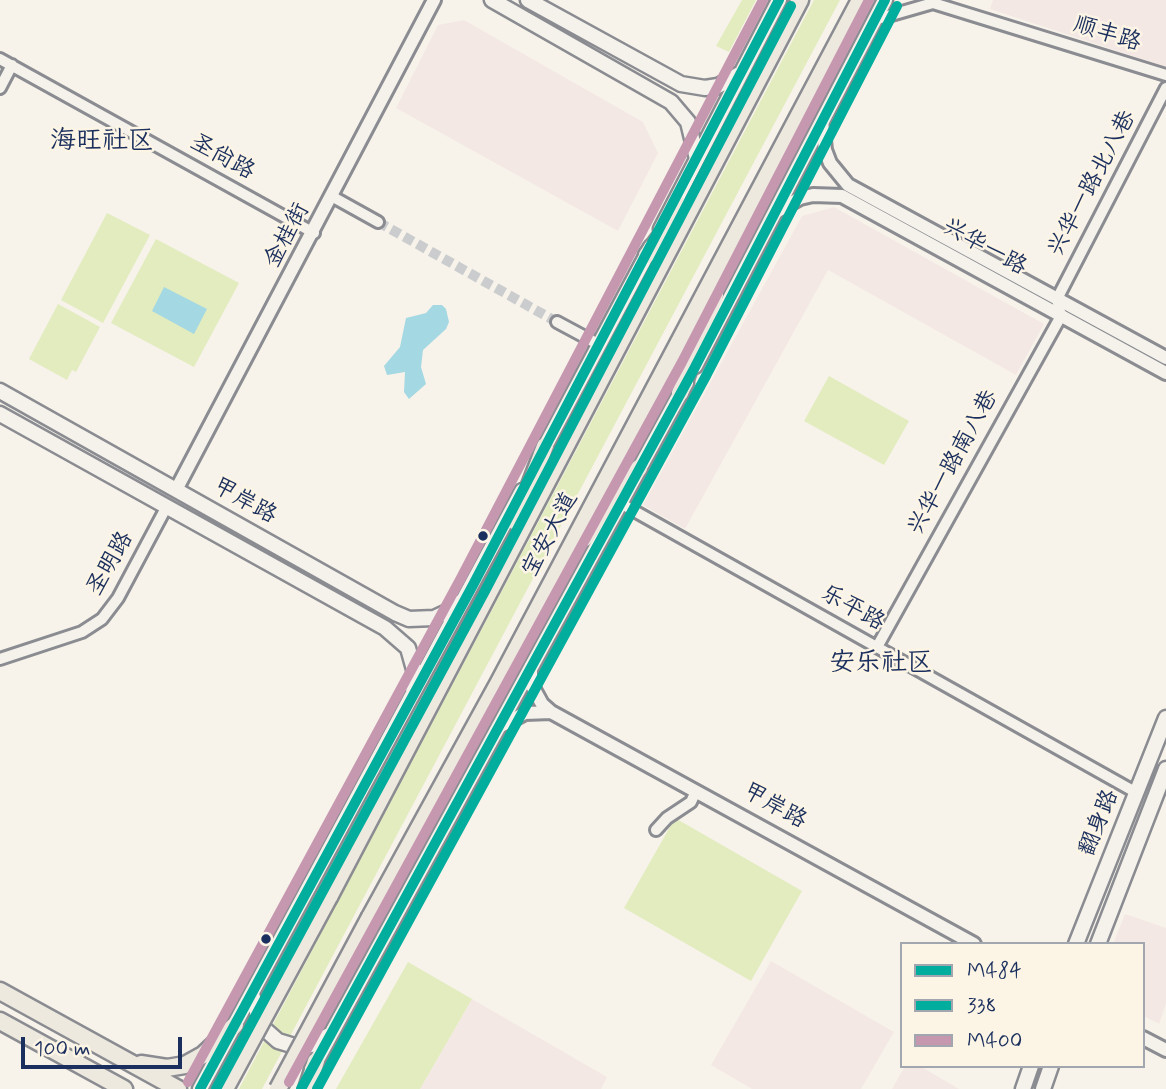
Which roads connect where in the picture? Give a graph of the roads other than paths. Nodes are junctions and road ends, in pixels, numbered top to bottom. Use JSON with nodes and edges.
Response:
{"nodes":[{"id":1,"x":434,"y":0,"type":"edge"},
{"id":2,"x":492,"y":0,"type":"edge"},
{"id":3,"x":528,"y":0,"type":"edge"},
{"id":4,"x":779,"y":0,"type":"edge"},
{"id":5,"x":800,"y":0,"type":"edge"},
{"id":6,"x":860,"y":0,"type":"edge"},
{"id":7,"x":885,"y":0,"type":"edge"},
{"id":8,"x":874,"y":20,"type":"junction"},
{"id":9,"x":0,"y":59,"type":"edge"},
{"id":10,"x":12,"y":65,"type":"junction"},
{"id":11,"x":742,"y":72,"type":"junction"},
{"id":12,"x":1166,"y":75,"type":"edge"},
{"id":13,"x":0,"y":88,"type":"edge"},
{"id":14,"x":1166,"y":88,"type":"edge"},
{"id":15,"x":822,"y":121,"type":"junction"},
{"id":16,"x":697,"y":159,"type":"junction"},
{"id":17,"x":714,"y":164,"type":"junction"},
{"id":18,"x":333,"y":197,"type":"junction"},
{"id":19,"x":754,"y":202,"type":"junction"},
{"id":20,"x":776,"y":212,"type":"junction"},
{"id":21,"x":378,"y":222,"type":"tunnel mouth"},
{"id":22,"x":314,"y":233,"type":"junction"},
{"id":23,"x":647,"y":255,"type":"junction"},
{"id":24,"x":1057,"y":299,"type":"junction"},
{"id":25,"x":1060,"y":316,"type":"junction"},
{"id":26,"x":558,"y":322,"type":"tunnel mouth"},
{"id":27,"x":598,"y":344,"type":"junction"},
{"id":28,"x":1166,"y":358,"type":"edge"},
{"id":29,"x":1166,"y":373,"type":"edge"},
{"id":30,"x":0,"y":391,"type":"edge"},
{"id":31,"x":680,"y":393,"type":"junction"},
{"id":32,"x":0,"y":414,"type":"edge"},
{"id":33,"x":545,"y":446,"type":"junction"},
{"id":34,"x":639,"y":468,"type":"junction"},
{"id":35,"x":176,"y":490,"type":"junction"},
{"id":36,"x":620,"y":503,"type":"junction"},
{"id":37,"x":167,"y":506,"type":"junction"},
{"id":38,"x":247,"y":529,"type":"junction"},
{"id":39,"x":239,"y":546,"type":"junction"},
{"id":40,"x":489,"y":593,"type":"junction"},
{"id":41,"x":466,"y":596,"type":"junction"},
{"id":42,"x":534,"y":616,"type":"junction"},
{"id":43,"x":877,"y":647,"type":"junction"},
{"id":44,"x":0,"y":659,"type":"edge"},
{"id":45,"x":532,"y":664,"type":"junction"},
{"id":46,"x":412,"y":696,"type":"junction"},
{"id":47,"x":551,"y":712,"type":"junction"},
{"id":48,"x":1166,"y":718,"type":"edge"},
{"id":49,"x":496,"y":729,"type":"junction"},
{"id":50,"x":1166,"y":769,"type":"edge"},
{"id":51,"x":696,"y":791,"type":"junction"},
{"id":52,"x":1137,"y":793,"type":"junction"},
{"id":53,"x":656,"y":830,"type":"dead end"},
{"id":54,"x":970,"y":942,"type":"edge"},
{"id":55,"x":1077,"y":942,"type":"edge"},
{"id":56,"x":1099,"y":942,"type":"edge"},
{"id":57,"x":0,"y":991,"type":"edge"},
{"id":58,"x":252,"y":994,"type":"junction"},
{"id":59,"x":0,"y":1021,"type":"edge"},
{"id":60,"x":235,"y":1025,"type":"junction"},
{"id":61,"x":332,"y":1032,"type":"junction"},
{"id":62,"x":1145,"y":1039,"type":"edge"},
{"id":63,"x":1166,"y":1050,"type":"edge"},
{"id":64,"x":120,"y":1058,"type":"junction"},
{"id":65,"x":316,"y":1061,"type":"junction"},
{"id":66,"x":1030,"y":1068,"type":"edge"},
{"id":67,"x":1050,"y":1068,"type":"edge"},
{"id":68,"x":118,"y":1087,"type":"edge"},
{"id":69,"x":178,"y":1089,"type":"edge"},
{"id":70,"x":200,"y":1089,"type":"edge"},
{"id":71,"x":225,"y":1089,"type":"edge"},
{"id":72,"x":278,"y":1089,"type":"edge"},
{"id":73,"x":301,"y":1089,"type":"edge"},
{"id":74,"x":307,"y":1089,"type":"edge"},
{"id":75,"x":1023,"y":1089,"type":"edge"},
{"id":76,"x":1043,"y":1089,"type":"edge"}],
"edges":[{"from":1,"to":18,"type":"street","name":"金桂街"},
{"from":2,"to":16,"type":"main road"},
{"from":3,"to":11,"type":"main road"},
{"from":4,"to":11,"type":"main road"},
{"from":5,"to":17,"type":"main road","name":"宝安大道"},
{"from":6,"to":19,"type":"main road","name":"宝安大道"},
{"from":7,"to":8,"type":"main road"},
{"from":8,"to":12,"type":"street","name":"顺丰路"},
{"from":8,"to":15,"type":"main road"},
{"from":9,"to":10,"type":"street","name":"圣尚路"},
{"from":10,"to":13,"type":"street"},
{"from":10,"to":22,"type":"street","name":"圣尚路"},
{"from":11,"to":16,"type":"main road"},
{"from":14,"to":24,"type":"street","name":"兴华一路北八巷"},
{"from":15,"to":20,"type":"main road"},
{"from":15,"to":24,"type":"street","name":"兴华一路"},
{"from":16,"to":23,"type":"main road"},
{"from":17,"to":23,"type":"main road"},
{"from":17,"to":40,"type":"main road","name":"宝安大道"},
{"from":18,"to":21,"type":"street"},
{"from":18,"to":22,"type":"street","name":"金桂街"},
{"from":19,"to":31,"type":"main road"},
{"from":19,"to":42,"type":"main road","name":"宝安大道"},
{"from":20,"to":25,"type":"street","name":"兴华一路"},
{"from":20,"to":31,"type":"main road"},
{"from":22,"to":35,"type":"street","name":"金桂街"},
{"from":23,"to":27,"type":"main road"},
{"from":24,"to":25,"type":"street"},
{"from":24,"to":28,"type":"street","name":"兴华一路"},
{"from":25,"to":29,"type":"street","name":"兴华一路"},
{"from":25,"to":43,"type":"street","name":"兴华一路南八巷"},
{"from":26,"to":27,"type":"street"},
{"from":27,"to":33,"type":"main road"},
{"from":30,"to":35,"type":"main road","name":"甲岸路"},
{"from":31,"to":34,"type":"main road"},
{"from":32,"to":37,"type":"main road","name":"甲岸路"},
{"from":33,"to":40,"type":"main road"},
{"from":33,"to":41,"type":"main road"},
{"from":34,"to":36,"type":"main road"},
{"from":34,"to":42,"type":"main road"},
{"from":35,"to":38,"type":"main road","name":"甲岸路"},
{"from":36,"to":43,"type":"street","name":"乐平路"},
{"from":36,"to":45,"type":"main road"},
{"from":37,"to":39,"type":"main road","name":"甲岸路"},
{"from":37,"to":44,"type":"street","name":"圣明路"},
{"from":38,"to":39,"type":"main road"},
{"from":38,"to":41,"type":"main road","name":"甲岸路"},
{"from":39,"to":46,"type":"main road","name":"甲岸路"},
{"from":40,"to":71,"type":"main road","name":"宝安大道","bridge":true},
{"from":41,"to":46,"type":"main road"},
{"from":42,"to":72,"type":"main road","name":"宝安大道","bridge":true},
{"from":43,"to":52,"type":"street","name":"乐平路"},
{"from":45,"to":47,"type":"street"},
{"from":45,"to":49,"type":"main road"},
{"from":46,"to":58,"type":"main road"},
{"from":47,"to":49,"type":"street"},
{"from":47,"to":51,"type":"street","name":"甲岸路"},
{"from":48,"to":52,"type":"main road","name":"翻身路"},
{"from":49,"to":61,"type":"main road"},
{"from":50,"to":56,"type":"main road","name":"翻身路"},
{"from":51,"to":53,"type":"street"},
{"from":51,"to":54,"type":"street","name":"甲岸路"},
{"from":52,"to":55,"type":"main road","name":"翻身路"},
{"from":57,"to":64,"type":"main road"},
{"from":58,"to":60,"type":"main road"},
{"from":58,"to":61,"type":"main road"},
{"from":59,"to":68,"type":"main road"},
{"from":60,"to":64,"type":"main road"},
{"from":60,"to":70,"type":"main road"},
{"from":61,"to":65,"type":"main road"},
{"from":62,"to":63,"type":"street"},
{"from":64,"to":69,"type":"main road"},
{"from":65,"to":73,"type":"main road"},
{"from":65,"to":74,"type":"main road"},
{"from":66,"to":75,"type":"main road"},
{"from":67,"to":76,"type":"main road"}]}
